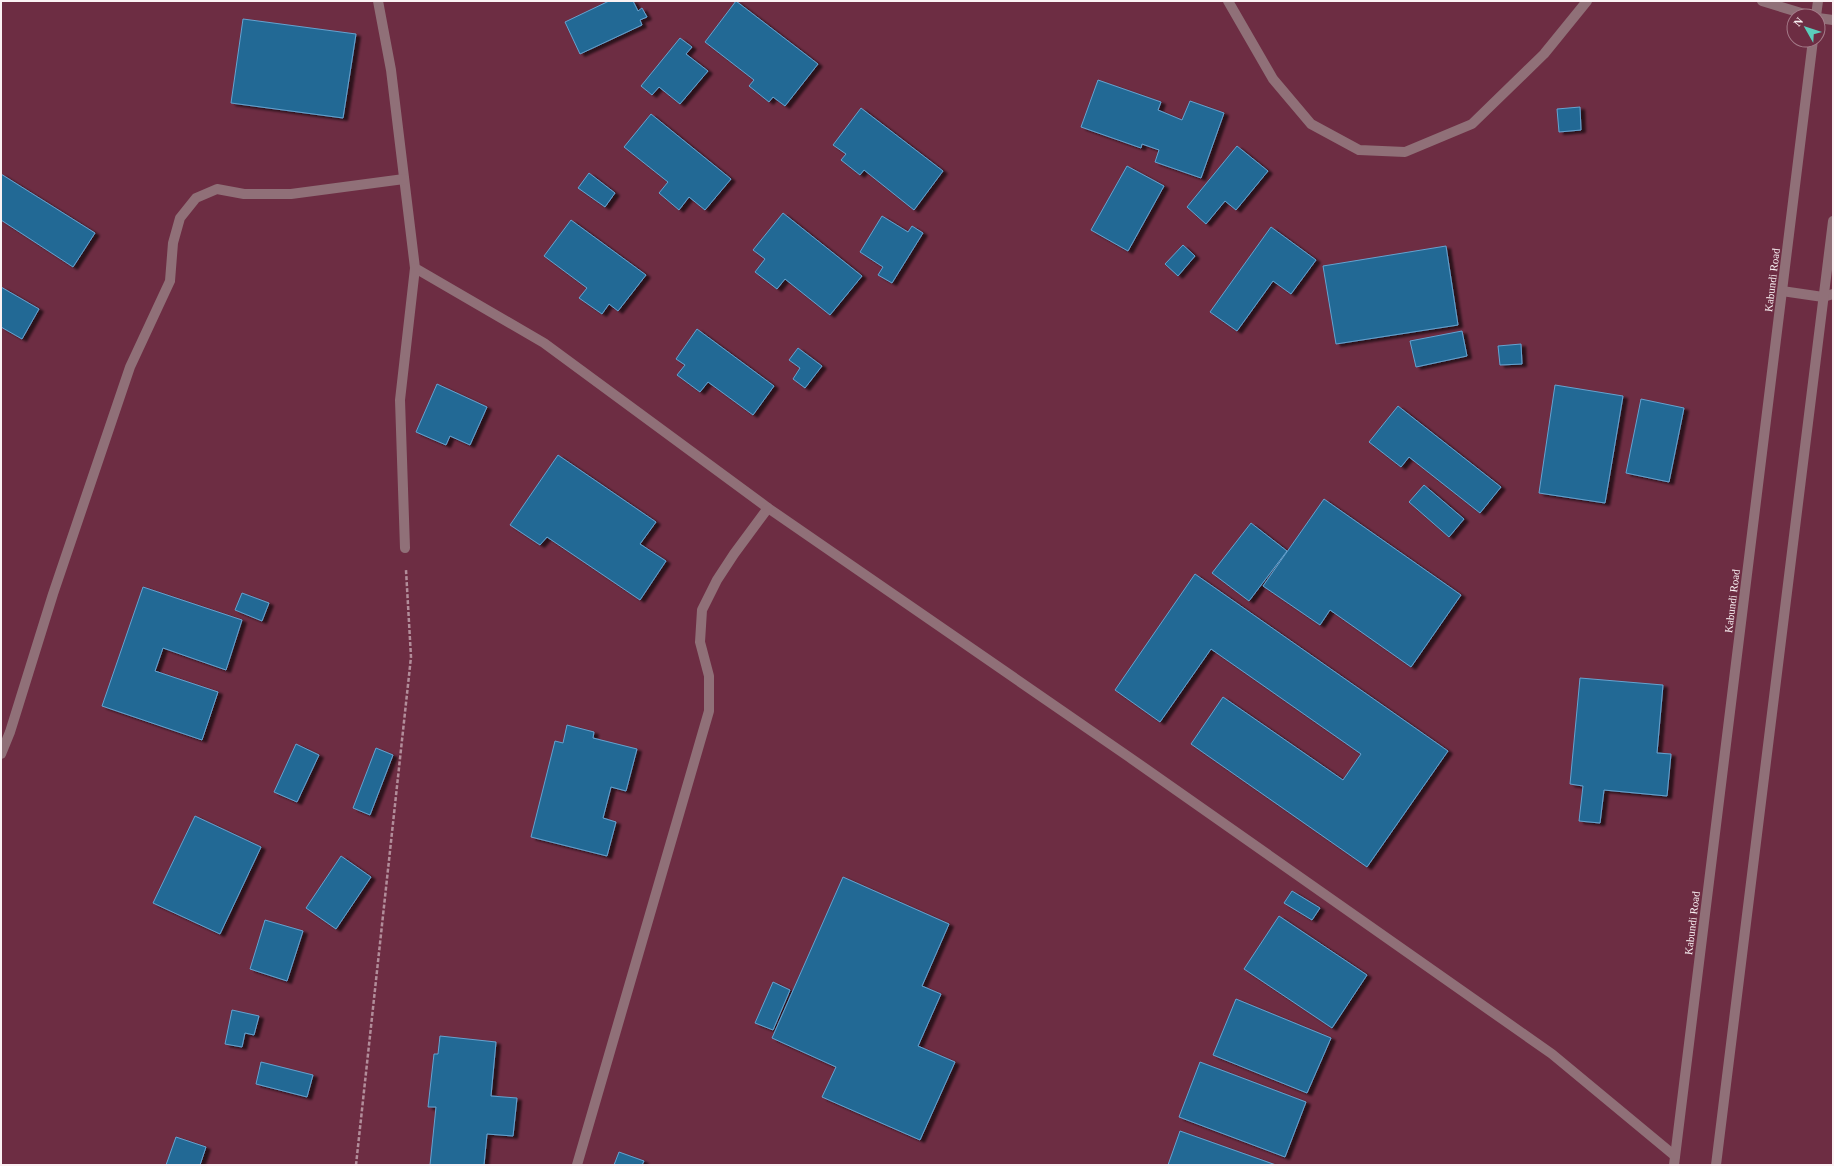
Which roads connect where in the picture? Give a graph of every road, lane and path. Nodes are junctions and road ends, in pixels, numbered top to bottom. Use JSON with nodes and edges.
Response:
{"nodes":[{"id":1,"x":378,"y":1,"type":"edge"},
{"id":2,"x":1228,"y":1,"type":"edge"},
{"id":3,"x":1587,"y":1,"type":"edge"},
{"id":4,"x":1762,"y":1,"type":"edge"},
{"id":5,"x":1786,"y":8,"type":"edge"},
{"id":6,"x":1812,"y":48,"type":"edge"},
{"id":7,"x":404,"y":179,"type":"junction"},
{"id":8,"x":1833,"y":221,"type":"edge"},
{"id":9,"x":415,"y":268,"type":"junction"},
{"id":10,"x":1782,"y":291,"type":"junction"},
{"id":11,"x":1828,"y":296,"type":"edge"},
{"id":12,"x":768,"y":508,"type":"junction"},
{"id":13,"x":405,"y":548,"type":"joint"},
{"id":14,"x":1,"y":754,"type":"edge"},
{"id":15,"x":1674,"y":1160,"type":"edge"},
{"id":16,"x":356,"y":1165,"type":"edge"},
{"id":17,"x":577,"y":1165,"type":"edge"},
{"id":18,"x":1716,"y":1165,"type":"edge"}],
"edges":[{"from":1,"to":7,"type":"street"},
{"from":2,"to":3,"type":"street"},
{"from":4,"to":5,"type":"street"},
{"from":6,"to":10,"type":"street","name":"Kabundi Road"},
{"from":7,"to":9,"type":"street"},
{"from":7,"to":14,"type":"street"},
{"from":8,"to":11,"type":"street"},
{"from":9,"to":12,"type":"street"},
{"from":9,"to":13,"type":"street"},
{"from":10,"to":11,"type":"street"},
{"from":10,"to":15,"type":"street","name":"Kabundi Road"},
{"from":11,"to":18,"type":"street"},
{"from":12,"to":15,"type":"street"},
{"from":12,"to":17,"type":"street"},
{"from":13,"to":16,"type":"path"}]}
